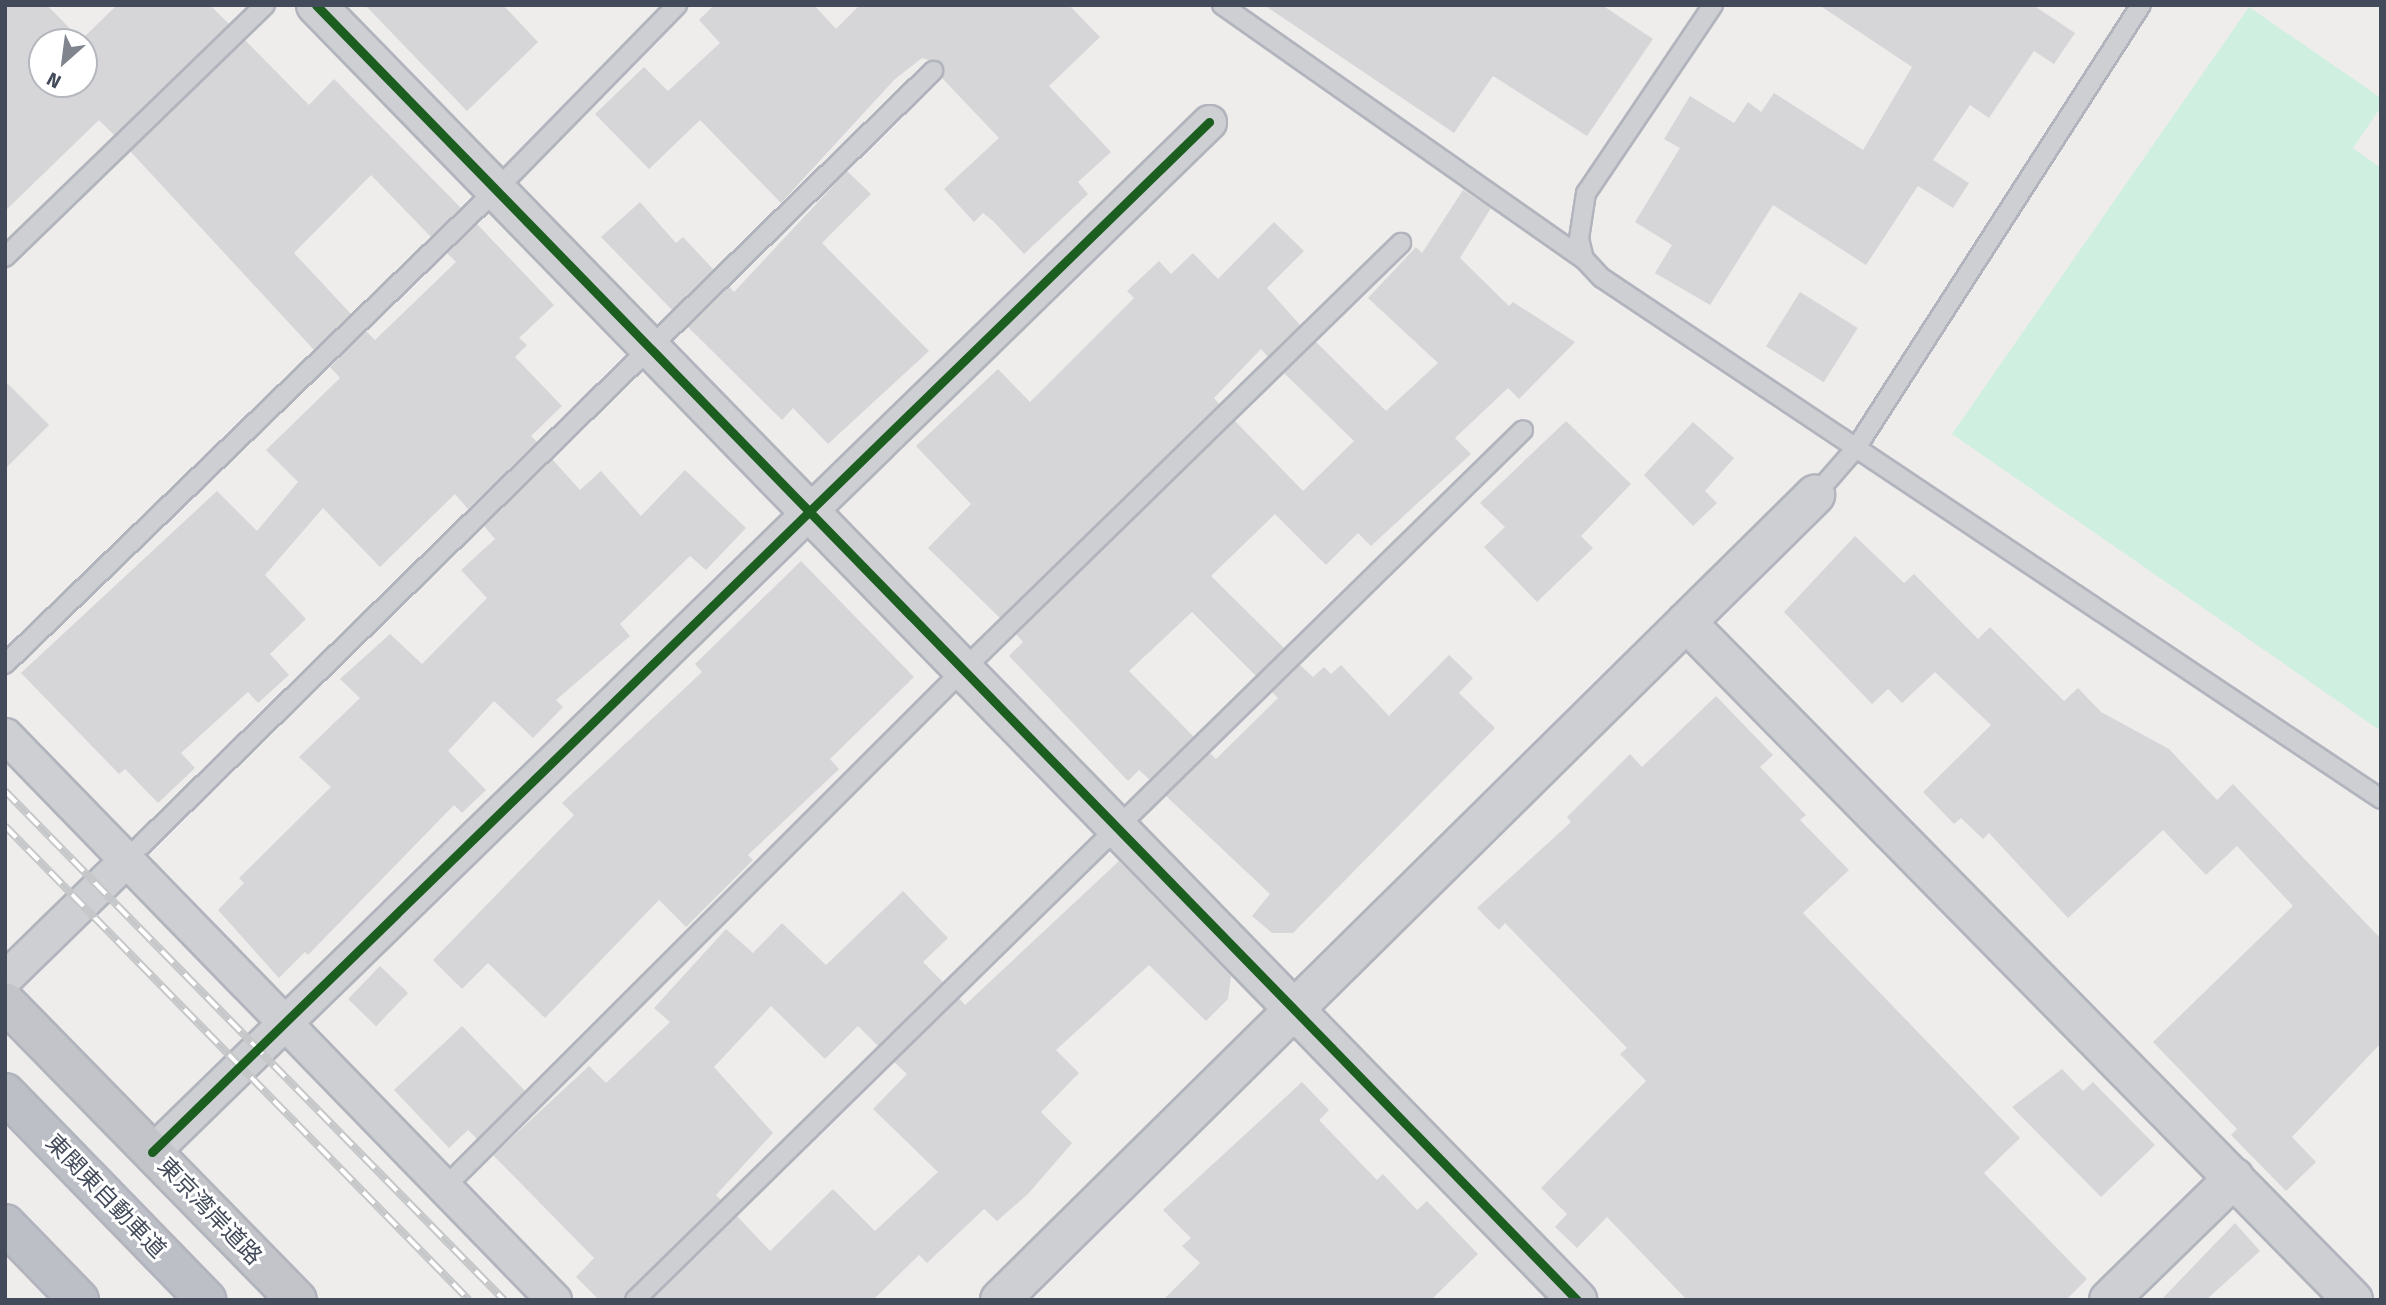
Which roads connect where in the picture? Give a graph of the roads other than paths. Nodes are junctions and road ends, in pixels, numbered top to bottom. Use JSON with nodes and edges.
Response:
{"nodes":[{"id":1,"x":265,"y":5,"type":"edge"},
{"id":2,"x":317,"y":5,"type":"edge"},
{"id":3,"x":677,"y":5,"type":"edge"},
{"id":4,"x":1222,"y":5,"type":"edge"},
{"id":5,"x":1713,"y":5,"type":"edge"},
{"id":6,"x":2141,"y":5,"type":"edge"},
{"id":7,"x":933,"y":71,"type":"dead end"},
{"id":8,"x":1209,"y":122,"type":"dead end"},
{"id":9,"x":496,"y":190,"type":"junction"},
{"id":10,"x":1401,"y":243,"type":"dead end"},
{"id":11,"x":5,"y":257,"type":"edge"},
{"id":12,"x":1584,"y":259,"type":"junction"},
{"id":13,"x":650,"y":348,"type":"junction"},
{"id":14,"x":1523,"y":430,"type":"dead end"},
{"id":15,"x":1856,"y":448,"type":"junction"},
{"id":16,"x":1815,"y":495,"type":"joint"},
{"id":17,"x":809,"y":512,"type":"junction"},
{"id":18,"x":1686,"y":622,"type":"junction"},
{"id":19,"x":5,"y":664,"type":"edge"},
{"id":20,"x":963,"y":670,"type":"junction"},
{"id":21,"x":5,"y":735,"type":"edge"},
{"id":22,"x":2381,"y":799,"type":"edge"},
{"id":23,"x":1119,"y":829,"type":"junction"},
{"id":24,"x":126,"y":860,"type":"junction"},
{"id":25,"x":5,"y":978,"type":"edge"},
{"id":26,"x":5,"y":1002,"type":"edge"},
{"id":27,"x":1297,"y":1012,"type":"junction"},
{"id":28,"x":284,"y":1023,"type":"junction"},
{"id":29,"x":5,"y":1093,"type":"edge"},
{"id":30,"x":152,"y":1152,"type":"junction"},
{"id":31,"x":2234,"y":1178,"type":"junction"},
{"id":32,"x":444,"y":1188,"type":"junction"},
{"id":33,"x":215,"y":1216,"type":"junction"},
{"id":34,"x":5,"y":1224,"type":"edge"},
{"id":35,"x":79,"y":1300,"type":"edge"},
{"id":36,"x":206,"y":1300,"type":"edge"},
{"id":37,"x":265,"y":1300,"type":"edge"},
{"id":38,"x":297,"y":1300,"type":"edge"},
{"id":39,"x":554,"y":1300,"type":"edge"},
{"id":40,"x":635,"y":1300,"type":"edge"},
{"id":41,"x":999,"y":1300,"type":"edge"},
{"id":42,"x":1577,"y":1300,"type":"edge"},
{"id":43,"x":2109,"y":1300,"type":"edge"},
{"id":44,"x":2353,"y":1300,"type":"edge"}],
"edges":[{"from":1,"to":11,"type":"lane"},
{"from":2,"to":9,"type":"street"},
{"from":3,"to":9,"type":"lane"},
{"from":4,"to":12,"type":"lane"},
{"from":5,"to":12,"type":"lane"},
{"from":6,"to":15,"type":"lane"},
{"from":7,"to":13,"type":"lane"},
{"from":8,"to":17,"type":"street"},
{"from":9,"to":13,"type":"street"},
{"from":9,"to":19,"type":"lane"},
{"from":10,"to":20,"type":"lane"},
{"from":12,"to":15,"type":"lane"},
{"from":13,"to":17,"type":"street"},
{"from":13,"to":24,"type":"lane"},
{"from":14,"to":23,"type":"lane"},
{"from":15,"to":16,"type":"lane"},
{"from":15,"to":22,"type":"lane"},
{"from":16,"to":18,"type":"street"},
{"from":17,"to":20,"type":"street"},
{"from":17,"to":28,"type":"street"},
{"from":18,"to":27,"type":"street"},
{"from":18,"to":31,"type":"street"},
{"from":20,"to":23,"type":"street"},
{"from":20,"to":32,"type":"lane"},
{"from":21,"to":24,"type":"street"},
{"from":23,"to":27,"type":"street"},
{"from":23,"to":40,"type":"lane"},
{"from":24,"to":25,"type":"street"},
{"from":24,"to":28,"type":"street"},
{"from":26,"to":30,"type":"highway","name":"東京湾岸道路"},
{"from":27,"to":41,"type":"street"},
{"from":27,"to":42,"type":"street"},
{"from":28,"to":30,"type":"street"},
{"from":28,"to":32,"type":"street"},
{"from":29,"to":36,"type":"highway","name":"東関東自動車道"},
{"from":30,"to":33,"type":"highway","name":"東京湾岸道路"},
{"from":31,"to":43,"type":"street"},
{"from":31,"to":44,"type":"street"},
{"from":32,"to":39,"type":"street"},
{"from":33,"to":37,"type":"highway"},
{"from":33,"to":38,"type":"highway","name":"東京湾岸道路"},
{"from":34,"to":35,"type":"highway"}]}
